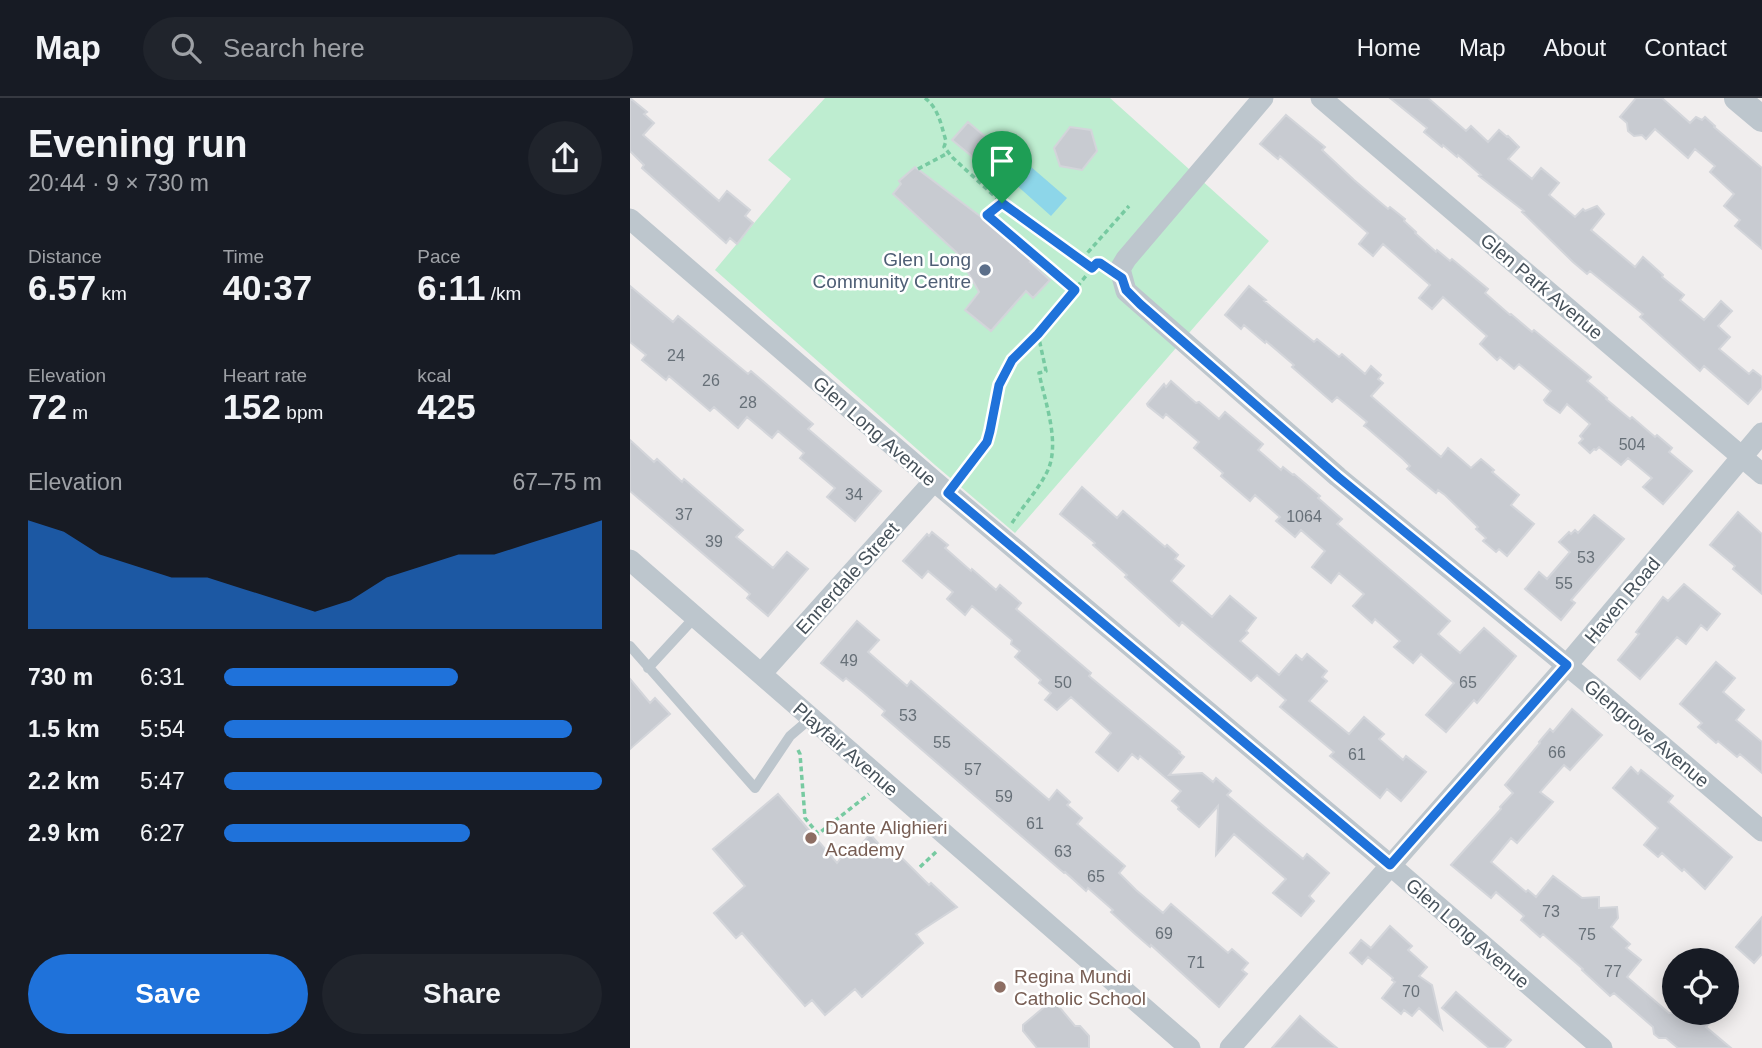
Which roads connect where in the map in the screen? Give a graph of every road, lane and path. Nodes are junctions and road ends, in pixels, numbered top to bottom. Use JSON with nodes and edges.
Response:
{"nodes":[{"id":1,"x":925,"y":98,"type":"edge"},
{"id":2,"x":1263,"y":98,"type":"edge"},
{"id":3,"x":1321,"y":98,"type":"edge"},
{"id":4,"x":1737,"y":98,"type":"edge"},
{"id":5,"x":1762,"y":119,"type":"edge"},
{"id":6,"x":947,"y":153,"type":"junction"},
{"id":7,"x":918,"y":169,"type":"dead end"},
{"id":8,"x":1002,"y":203,"type":"junction"},
{"id":9,"x":1129,"y":206,"type":"dead end"},
{"id":10,"x":987,"y":215,"type":"junction"},
{"id":11,"x":630,"y":219,"type":"edge"},
{"id":12,"x":982,"y":219,"type":"dead end"},
{"id":13,"x":1082,"y":259,"type":"junction"},
{"id":14,"x":1092,"y":268,"type":"junction"},
{"id":15,"x":1122,"y":278,"type":"junction"},
{"id":16,"x":1075,"y":290,"type":"junction"},
{"id":17,"x":1038,"y":334,"type":"junction"},
{"id":18,"x":1762,"y":433,"type":"edge"},
{"id":19,"x":1742,"y":457,"type":"junction"},
{"id":20,"x":1762,"y":474,"type":"edge"},
{"id":21,"x":941,"y":487,"type":"junction"},
{"id":22,"x":1001,"y":537,"type":"junction"},
{"id":23,"x":630,"y":560,"type":"edge"},
{"id":24,"x":695,"y":617,"type":"junction"},
{"id":25,"x":630,"y":646,"type":"edge"},
{"id":26,"x":1567,"y":665,"type":"junction"},
{"id":27,"x":649,"y":668,"type":"junction"},
{"id":28,"x":761,"y":674,"type":"junction"},
{"id":29,"x":811,"y":718,"type":"junction"},
{"id":30,"x":790,"y":736,"type":"junction"},
{"id":31,"x":884,"y":782,"type":"junction"},
{"id":32,"x":1762,"y":831,"type":"edge"},
{"id":33,"x":1390,"y":865,"type":"junction"},
{"id":34,"x":1189,"y":1048,"type":"edge"},
{"id":35,"x":1230,"y":1048,"type":"edge"},
{"id":36,"x":1602,"y":1048,"type":"edge"}],
"edges":[{"from":1,"to":6,"type":"path"},
{"from":2,"to":15,"type":"street"},
{"from":3,"to":19,"type":"street","name":"Glen Park Avenue"},
{"from":4,"to":5,"type":"street"},
{"from":6,"to":7,"type":"path"},
{"from":6,"to":8,"type":"path"},
{"from":8,"to":10,"type":"path"},
{"from":8,"to":13,"type":"path"},
{"from":9,"to":13,"type":"path"},
{"from":10,"to":12,"type":"path"},
{"from":10,"to":16,"type":"path"},
{"from":11,"to":21,"type":"street","name":"Glen Long Avenue"},
{"from":13,"to":14,"type":"path"},
{"from":14,"to":15,"type":"path"},
{"from":14,"to":16,"type":"path"},
{"from":15,"to":26,"type":"street","name":"Glengrove Avenue"},
{"from":16,"to":17,"type":"path"},
{"from":17,"to":21,"type":"path"},
{"from":17,"to":22,"type":"path"},
{"from":18,"to":19,"type":"street","name":"Haven Road"},
{"from":19,"to":20,"type":"street","name":"Glen Park Avenue"},
{"from":19,"to":26,"type":"street","name":"Haven Road"},
{"from":21,"to":22,"type":"street","name":"Glen Long Avenue"},
{"from":21,"to":28,"type":"street","name":"Ennerdale Street"},
{"from":22,"to":33,"type":"street","name":"Glen Long Avenue"},
{"from":23,"to":24,"type":"street","name":"Playfair Avenue"},
{"from":24,"to":27,"type":"lane"},
{"from":24,"to":28,"type":"street","name":"Playfair Avenue"},
{"from":25,"to":27,"type":"lane"},
{"from":26,"to":32,"type":"street","name":"Glengrove Avenue"},
{"from":26,"to":33,"type":"street","name":"Haven Road"},
{"from":27,"to":30,"type":"lane"},
{"from":28,"to":29,"type":"street","name":"Playfair Avenue"},
{"from":29,"to":30,"type":"lane"},
{"from":29,"to":31,"type":"street","name":"Playfair Avenue"},
{"from":30,"to":31,"type":"path"},
{"from":31,"to":34,"type":"street","name":"Playfair Avenue"},
{"from":33,"to":35,"type":"street","name":"Haven Road"},
{"from":33,"to":36,"type":"street","name":"Glen Long Avenue"}]}
